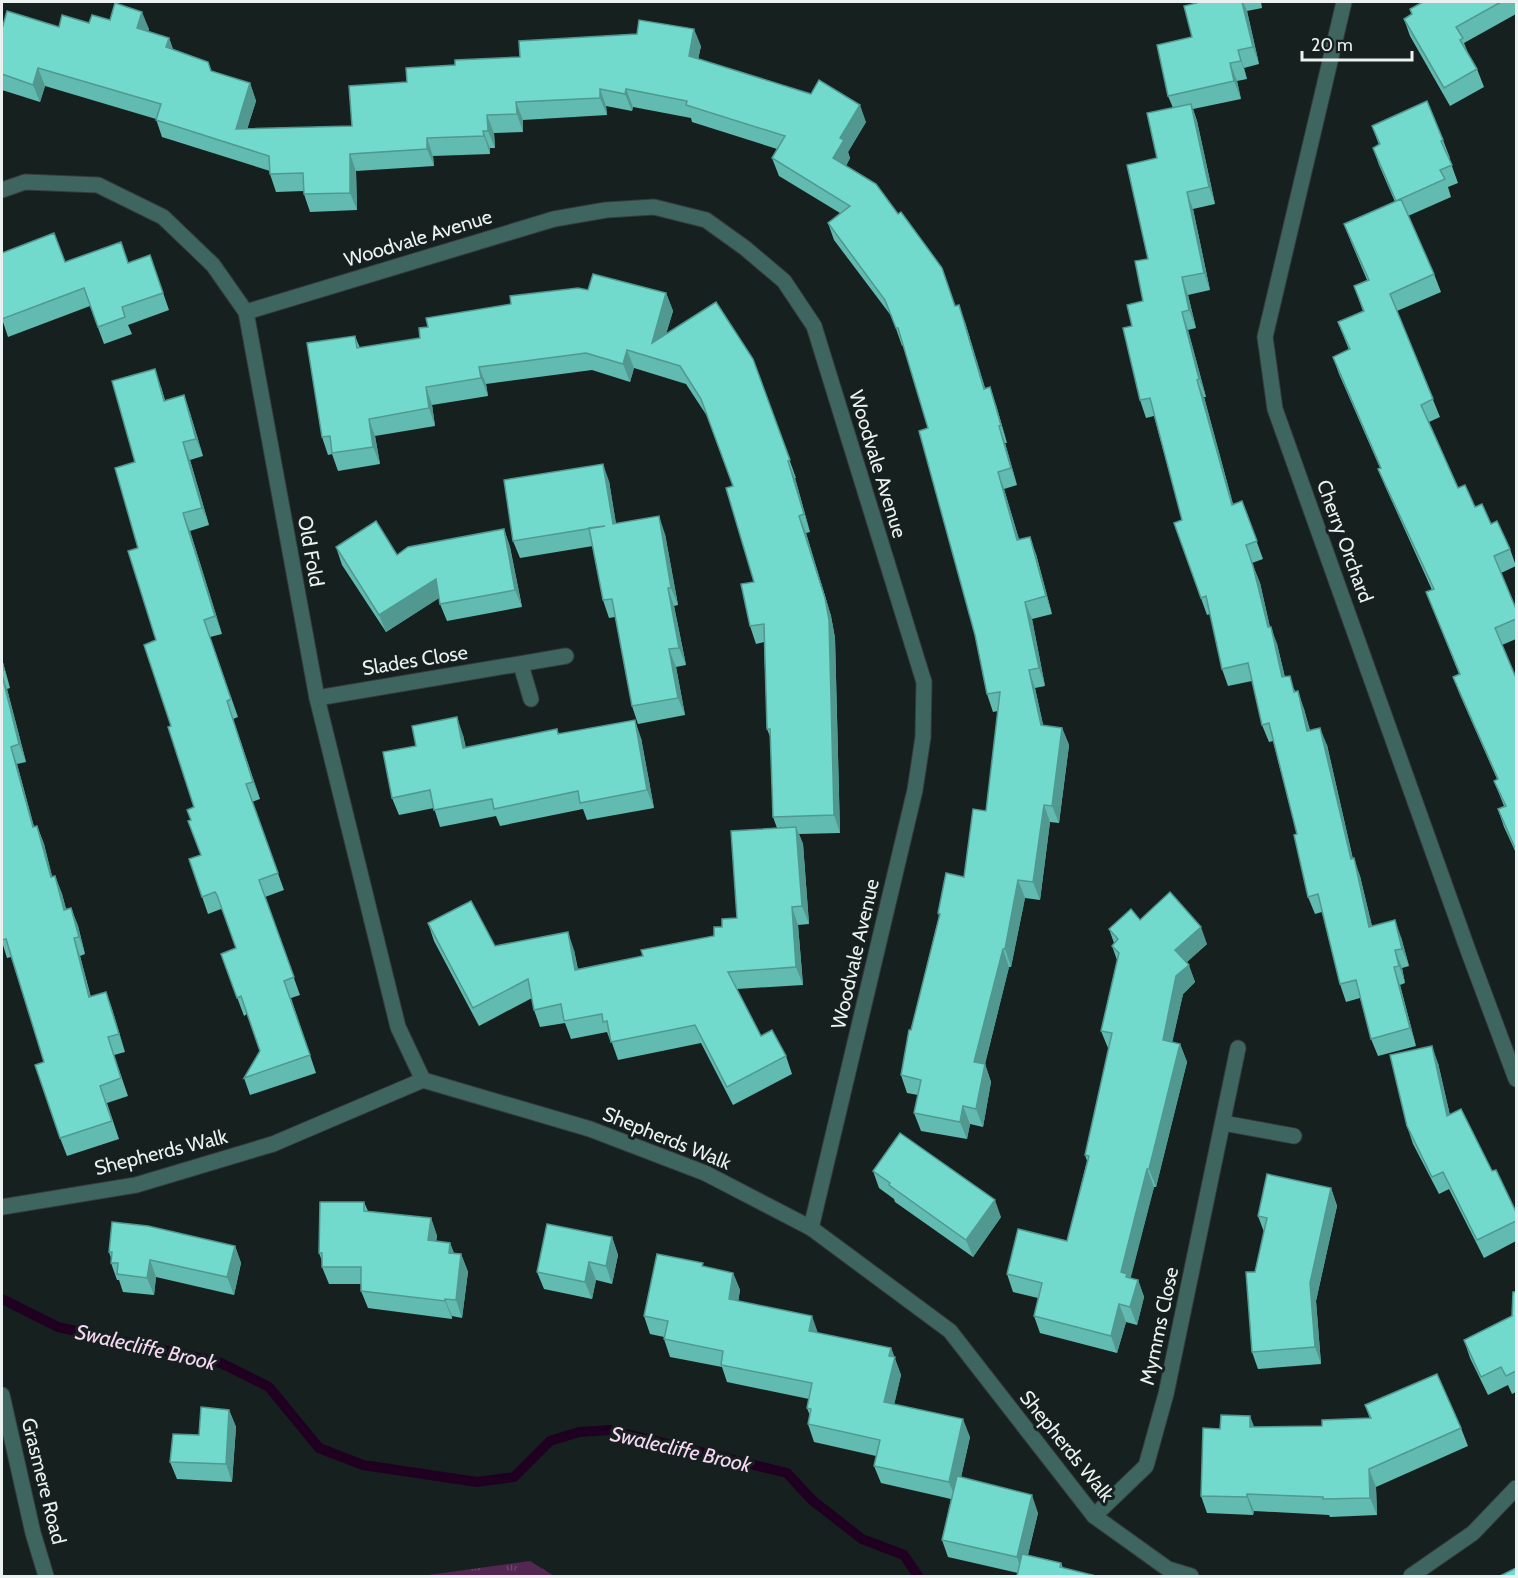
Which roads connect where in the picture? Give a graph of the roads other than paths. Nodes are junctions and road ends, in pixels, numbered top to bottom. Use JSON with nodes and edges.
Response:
{"nodes":[{"id":1,"x":1344,"y":2,"type":"edge"},
{"id":2,"x":2,"y":190,"type":"edge"},
{"id":3,"x":246,"y":312,"type":"junction"},
{"id":4,"x":566,"y":656,"type":"dead end"},
{"id":5,"x":521,"y":665,"type":"junction"},
{"id":6,"x":317,"y":698,"type":"junction"},
{"id":7,"x":531,"y":699,"type":"dead end"},
{"id":8,"x":1238,"y":1048,"type":"dead end"},
{"id":9,"x":1516,"y":1079,"type":"edge"},
{"id":10,"x":423,"y":1080,"type":"junction"},
{"id":11,"x":1223,"y":1123,"type":"junction"},
{"id":12,"x":1294,"y":1136,"type":"dead end"},
{"id":13,"x":2,"y":1207,"type":"edge"},
{"id":14,"x":812,"y":1228,"type":"junction"},
{"id":15,"x":2,"y":1395,"type":"edge"},
{"id":16,"x":1516,"y":1488,"type":"edge"},
{"id":17,"x":1094,"y":1516,"type":"junction"},
{"id":18,"x":46,"y":1576,"type":"edge"},
{"id":19,"x":1191,"y":1576,"type":"edge"},
{"id":20,"x":1411,"y":1576,"type":"edge"}],
"edges":[{"from":1,"to":9,"type":"street","name":"Cherry Orchard"},
{"from":2,"to":3,"type":"street","name":"Old Fold"},
{"from":3,"to":6,"type":"street","name":"Old Fold"},
{"from":3,"to":14,"type":"street","name":"Woodvale Avenue"},
{"from":4,"to":5,"type":"street","name":"Slades Close"},
{"from":5,"to":6,"type":"street","name":"Slades Close"},
{"from":5,"to":7,"type":"street"},
{"from":6,"to":10,"type":"street","name":"Old Fold"},
{"from":8,"to":11,"type":"street","name":"Mymms Close"},
{"from":10,"to":13,"type":"street","name":"Shepherds Walk"},
{"from":10,"to":14,"type":"street","name":"Shepherds Walk"},
{"from":11,"to":12,"type":"street"},
{"from":11,"to":17,"type":"street","name":"Mymms Close"},
{"from":14,"to":17,"type":"street","name":"Shepherds Walk"},
{"from":15,"to":18,"type":"street","name":"Grasmere Road"},
{"from":16,"to":20,"type":"street"},
{"from":17,"to":19,"type":"street","name":"Shepherds Walk"}]}
